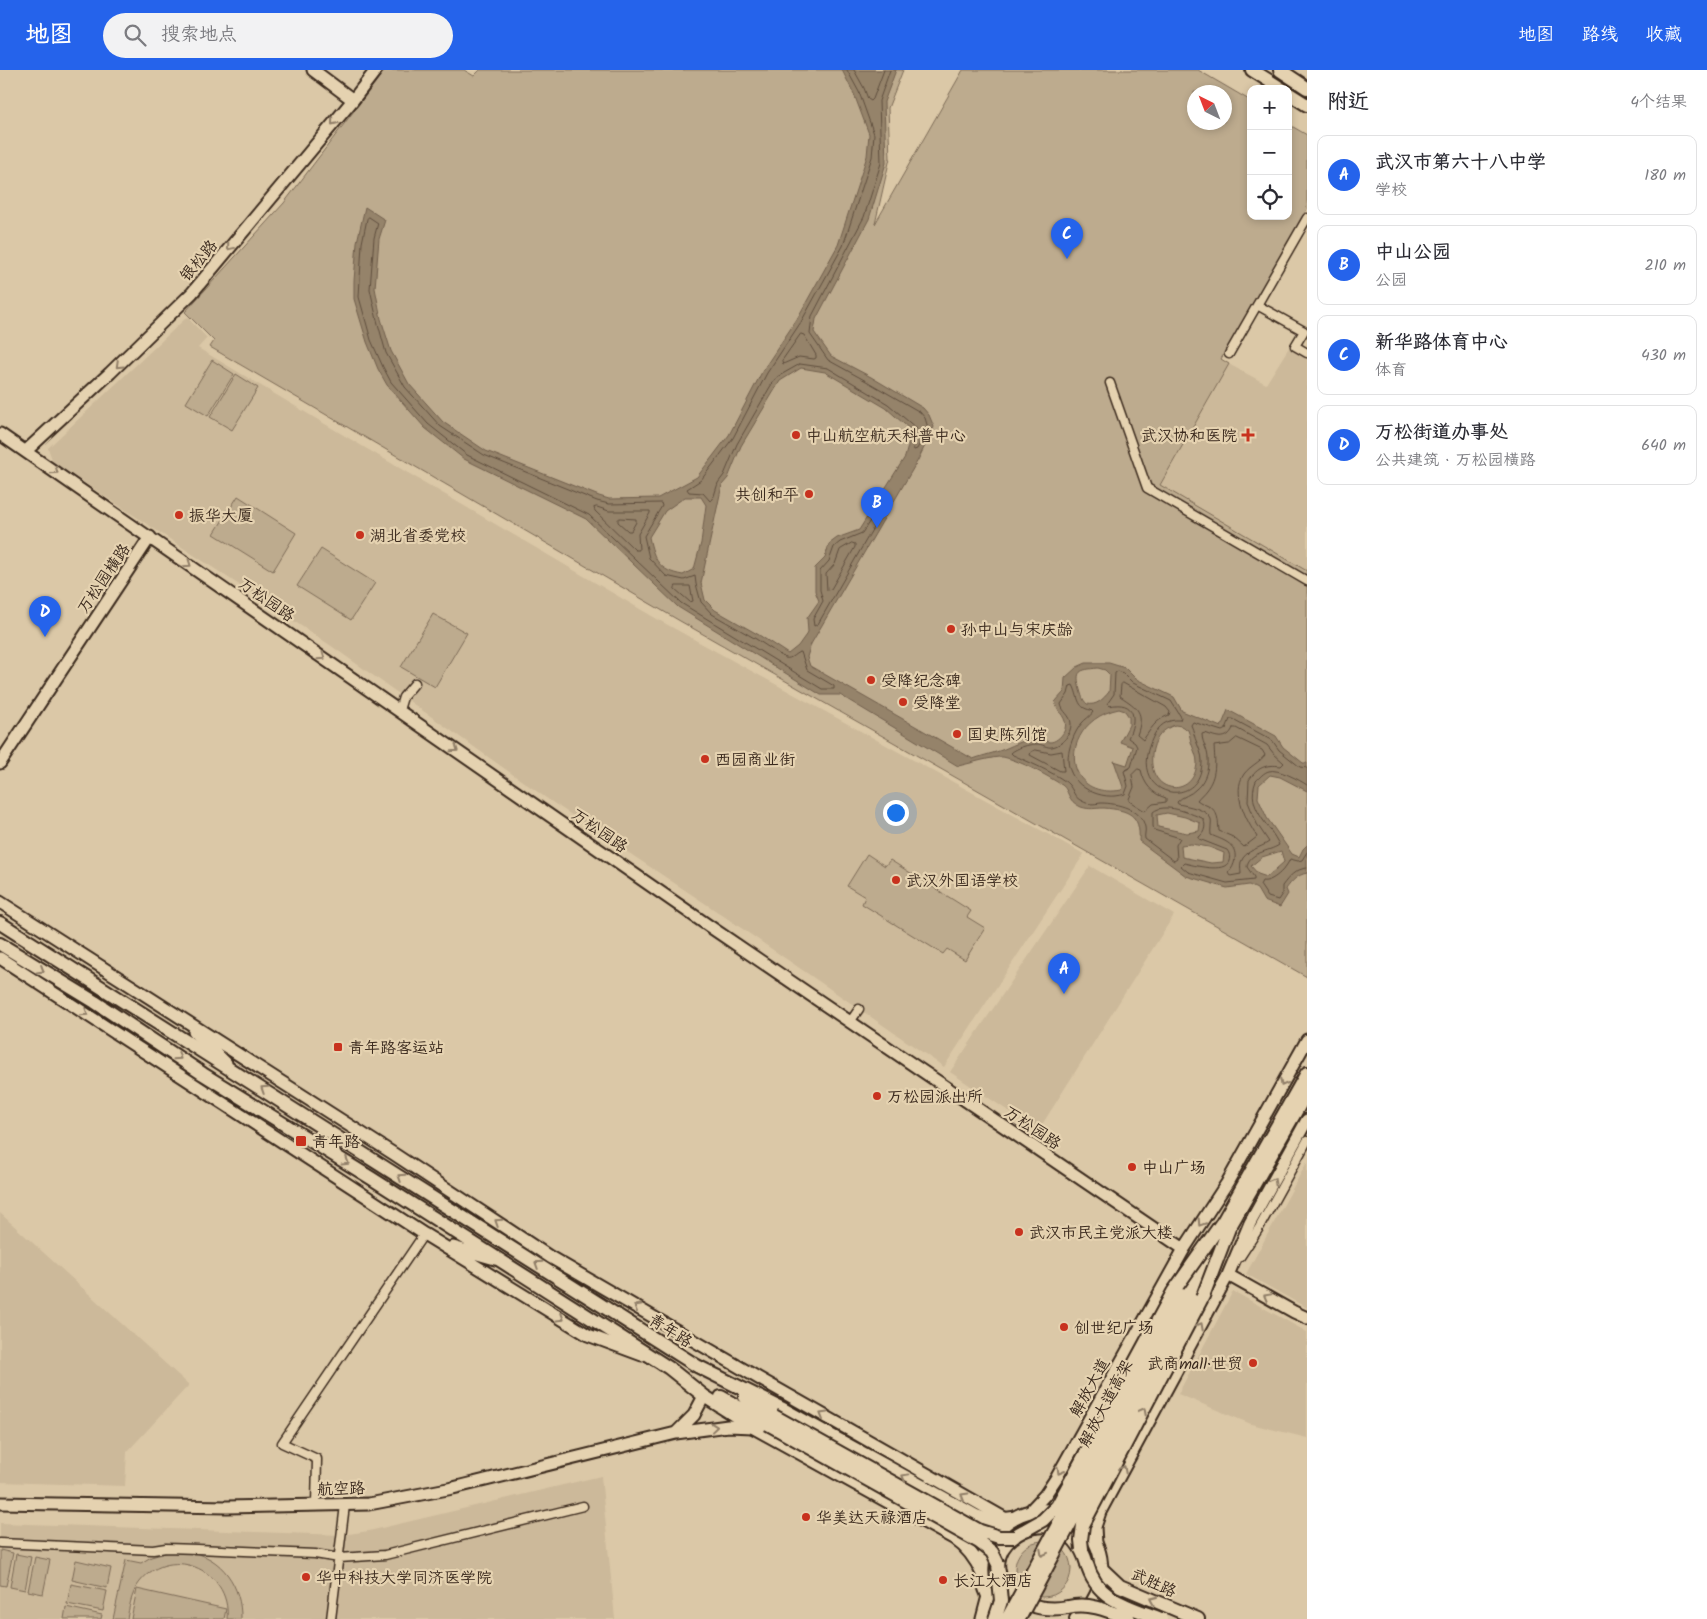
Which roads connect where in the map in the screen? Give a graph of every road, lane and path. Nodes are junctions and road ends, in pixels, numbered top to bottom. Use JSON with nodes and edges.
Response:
{"nodes":[{"id":1,"x":313,"y":70,"type":"edge"},
{"id":2,"x":376,"y":70,"type":"edge"},
{"id":3,"x":1252,"y":70,"type":"edge"},
{"id":4,"x":1280,"y":70,"type":"edge"},
{"id":5,"x":1276,"y":85,"type":"edge"},
{"id":6,"x":1307,"y":88,"type":"edge"},
{"id":7,"x":1292,"y":96,"type":"edge"},
{"id":8,"x":353,"y":100,"type":"junction"},
{"id":9,"x":1307,"y":105,"type":"edge"},
{"id":10,"x":1307,"y":218,"type":"edge"},
{"id":11,"x":1257,"y":305,"type":"junction"},
{"id":12,"x":1307,"y":353,"type":"edge"},
{"id":13,"x":1229,"y":354,"type":"dead end"},
{"id":14,"x":1110,"y":383,"type":"dead end"},
{"id":15,"x":0,"y":434,"type":"edge"},
{"id":16,"x":26,"y":451,"type":"junction"},
{"id":17,"x":150,"y":537,"type":"junction"},
{"id":18,"x":1307,"y":581,"type":"edge"},
{"id":19,"x":415,"y":684,"type":"dead end"},
{"id":20,"x":399,"y":710,"type":"junction"},
{"id":21,"x":0,"y":763,"type":"edge"},
{"id":22,"x":0,"y":902,"type":"edge"},
{"id":23,"x":0,"y":923,"type":"edge"},
{"id":24,"x":0,"y":944,"type":"edge"},
{"id":25,"x":0,"y":958,"type":"edge"},
{"id":26,"x":102,"y":1007,"type":"junction"},
{"id":27,"x":859,"y":1009,"type":"dead end"},
{"id":28,"x":177,"y":1015,"type":"junction"},
{"id":29,"x":850,"y":1022,"type":"junction"},
{"id":30,"x":1307,"y":1040,"type":"edge"},
{"id":31,"x":232,"y":1069,"type":"junction"},
{"id":32,"x":172,"y":1070,"type":"junction"},
{"id":33,"x":1307,"y":1073,"type":"edge"},
{"id":34,"x":1307,"y":1092,"type":"edge"},
{"id":35,"x":215,"y":1098,"type":"junction"},
{"id":36,"x":1307,"y":1120,"type":"edge"},
{"id":37,"x":289,"y":1126,"type":"junction"},
{"id":38,"x":1307,"y":1141,"type":"edge"},
{"id":39,"x":1225,"y":1226,"type":"junction"},
{"id":40,"x":424,"y":1234,"type":"junction"},
{"id":41,"x":439,"y":1243,"type":"junction"},
{"id":42,"x":1184,"y":1249,"type":"junction"},
{"id":43,"x":540,"y":1250,"type":"junction"},
{"id":44,"x":500,"y":1261,"type":"junction"},
{"id":45,"x":1228,"y":1275,"type":"junction"},
{"id":46,"x":596,"y":1302,"type":"junction"},
{"id":47,"x":1307,"y":1318,"type":"edge"},
{"id":48,"x":656,"y":1360,"type":"junction"},
{"id":49,"x":697,"y":1366,"type":"junction"},
{"id":50,"x":669,"y":1368,"type":"junction"},
{"id":51,"x":704,"y":1396,"type":"junction"},
{"id":52,"x":771,"y":1420,"type":"junction"},
{"id":53,"x":754,"y":1427,"type":"junction"},
{"id":54,"x":676,"y":1433,"type":"junction"},
{"id":55,"x":0,"y":1503,"type":"edge"},
{"id":56,"x":316,"y":1505,"type":"junction"},
{"id":57,"x":345,"y":1505,"type":"junction"},
{"id":58,"x":583,"y":1506,"type":"dead end"},
{"id":59,"x":1029,"y":1512,"type":"junction"},
{"id":60,"x":1010,"y":1519,"type":"junction"},
{"id":61,"x":1027,"y":1529,"type":"junction"},
{"id":62,"x":1014,"y":1537,"type":"junction"},
{"id":63,"x":0,"y":1543,"type":"edge"},
{"id":64,"x":1097,"y":1546,"type":"junction"},
{"id":65,"x":1082,"y":1550,"type":"junction"},
{"id":66,"x":339,"y":1558,"type":"junction"},
{"id":67,"x":998,"y":1564,"type":"junction"},
{"id":68,"x":1102,"y":1569,"type":"junction"},
{"id":69,"x":982,"y":1573,"type":"junction"},
{"id":70,"x":999,"y":1580,"type":"junction"},
{"id":71,"x":988,"y":1596,"type":"junction"},
{"id":72,"x":1038,"y":1617,"type":"edge"},
{"id":73,"x":330,"y":1619,"type":"edge"},
{"id":74,"x":982,"y":1619,"type":"edge"},
{"id":75,"x":995,"y":1619,"type":"edge"},
{"id":76,"x":1007,"y":1619,"type":"edge"},
{"id":77,"x":1019,"y":1619,"type":"edge"},
{"id":78,"x":1076,"y":1619,"type":"edge"},
{"id":79,"x":1083,"y":1619,"type":"edge"},
{"id":80,"x":1109,"y":1619,"type":"edge"},
{"id":81,"x":1129,"y":1619,"type":"edge"},
{"id":82,"x":1161,"y":1619,"type":"edge"},
{"id":83,"x":1198,"y":1619,"type":"edge"}],
"edges":[{"from":1,"to":8,"type":"main road"},
{"from":2,"to":8,"type":"main road","name":"银松路"},
{"from":3,"to":5,"type":"main road"},
{"from":4,"to":6,"type":"main road"},
{"from":7,"to":9,"type":"main road"},
{"from":8,"to":16,"type":"main road","name":"银松路","one_way":true},
{"from":10,"to":11,"type":"street"},
{"from":11,"to":12,"type":"street"},
{"from":11,"to":13,"type":"street"},
{"from":14,"to":18,"type":"street"},
{"from":15,"to":16,"type":"main road","name":"万松园路"},
{"from":16,"to":17,"type":"main road","name":"万松园路","one_way":true},
{"from":17,"to":20,"type":"main road","name":"万松园路","one_way":true},
{"from":17,"to":21,"type":"main road","name":"万松园横路"},
{"from":19,"to":20,"type":"street"},
{"from":20,"to":29,"type":"main road","name":"万松园路","one_way":true},
{"from":22,"to":28,"type":"main road"},
{"from":23,"to":31,"type":"main road","name":"青年路"},
{"from":24,"to":26,"type":"main road","name":"青年路","one_way":true},
{"from":25,"to":32,"type":"main road","one_way":true},
{"from":26,"to":32,"type":"main road"},
{"from":26,"to":37,"type":"main road","name":"青年路","one_way":true},
{"from":27,"to":29,"type":"street"},
{"from":28,"to":31,"type":"main road"},
{"from":43,"to":28,"type":"main road","one_way":true},
{"from":29,"to":42,"type":"main road","name":"万松园路"},
{"from":30,"to":42,"type":"main road","name":"解放大道","one_way":true},
{"from":46,"to":31,"type":"main road","name":"青年路","one_way":true},
{"from":32,"to":35,"type":"main road"},
{"from":33,"to":39,"type":"main road","name":"解放大道高架"},
{"from":34,"to":39,"type":"main road","name":"解放大道高架"},
{"from":35,"to":37,"type":"main road"},
{"from":35,"to":40,"type":"main road"},
{"from":45,"to":36,"type":"main road","one_way":true},
{"from":37,"to":44,"type":"main road","name":"青年路","one_way":true},
{"from":38,"to":45,"type":"street"},
{"from":39,"to":61,"type":"main road","bridge":true},
{"from":65,"to":39,"type":"main road","one_way":true,"bridge":true},
{"from":39,"to":76,"type":"main road","name":"解放大道高架","one_way":true,"bridge":true},
{"from":39,"to":77,"type":"main road","name":"解放大道高架","bridge":true},
{"from":40,"to":41,"type":"main road"},
{"from":40,"to":56,"type":"street"},
{"from":41,"to":44,"type":"main road"},
{"from":41,"to":48,"type":"main road","one_way":true},
{"from":42,"to":59,"type":"main road","name":"解放大道","one_way":true},
{"from":43,"to":46,"type":"main road"},
{"from":60,"to":43,"type":"main road","one_way":true},
{"from":44,"to":48,"type":"main road","name":"青年路"},
{"from":47,"to":45,"type":"main road","one_way":true},
{"from":64,"to":45,"type":"main road","one_way":true},
{"from":46,"to":49,"type":"main road","name":"青年路"},
{"from":48,"to":50,"type":"main road","name":"青年路"},
{"from":49,"to":52,"type":"main road"},
{"from":60,"to":49,"type":"main road","name":"青年路","one_way":true},
{"from":50,"to":51,"type":"main road","name":"青年路"},
{"from":50,"to":52,"type":"main road"},
{"from":51,"to":53,"type":"main road","name":"青年路"},
{"from":51,"to":54,"type":"main road"},
{"from":52,"to":62,"type":"main road","bridge":true},
{"from":52,"to":67,"type":"main road","bridge":true},
{"from":54,"to":53,"type":"main road","name":"航空路","one_way":true},
{"from":53,"to":69,"type":"main road","name":"青年路"},
{"from":54,"to":57,"type":"main road","name":"航空路"},
{"from":55,"to":56,"type":"main road","name":"航空路"},
{"from":56,"to":57,"type":"main road","name":"航空路"},
{"from":57,"to":66,"type":"street"},
{"from":58,"to":66,"type":"street"},
{"from":59,"to":60,"type":"main road"},
{"from":59,"to":64,"type":"main road"},
{"from":60,"to":69,"type":"main road"},
{"from":61,"to":62,"type":"main road"},
{"from":61,"to":65,"type":"main road","bridge":true},
{"from":62,"to":67,"type":"main road"},
{"from":63,"to":66,"type":"street"},
{"from":64,"to":68,"type":"main road"},
{"from":65,"to":82,"type":"main road","bridge":true},
{"from":66,"to":73,"type":"street"},
{"from":67,"to":70,"type":"main road"},
{"from":68,"to":78,"type":"main road"},
{"from":83,"to":68,"type":"main road","name":"武胜路","one_way":true},
{"from":69,"to":71,"type":"main road"},
{"from":70,"to":72,"type":"main road","bridge":true},
{"from":70,"to":75,"type":"main road","bridge":true},
{"from":71,"to":74,"type":"main road"},
{"from":71,"to":76,"type":"main road"},
{"from":72,"to":81,"type":"main road","bridge":true},
{"from":79,"to":80,"type":"main road"}]}
